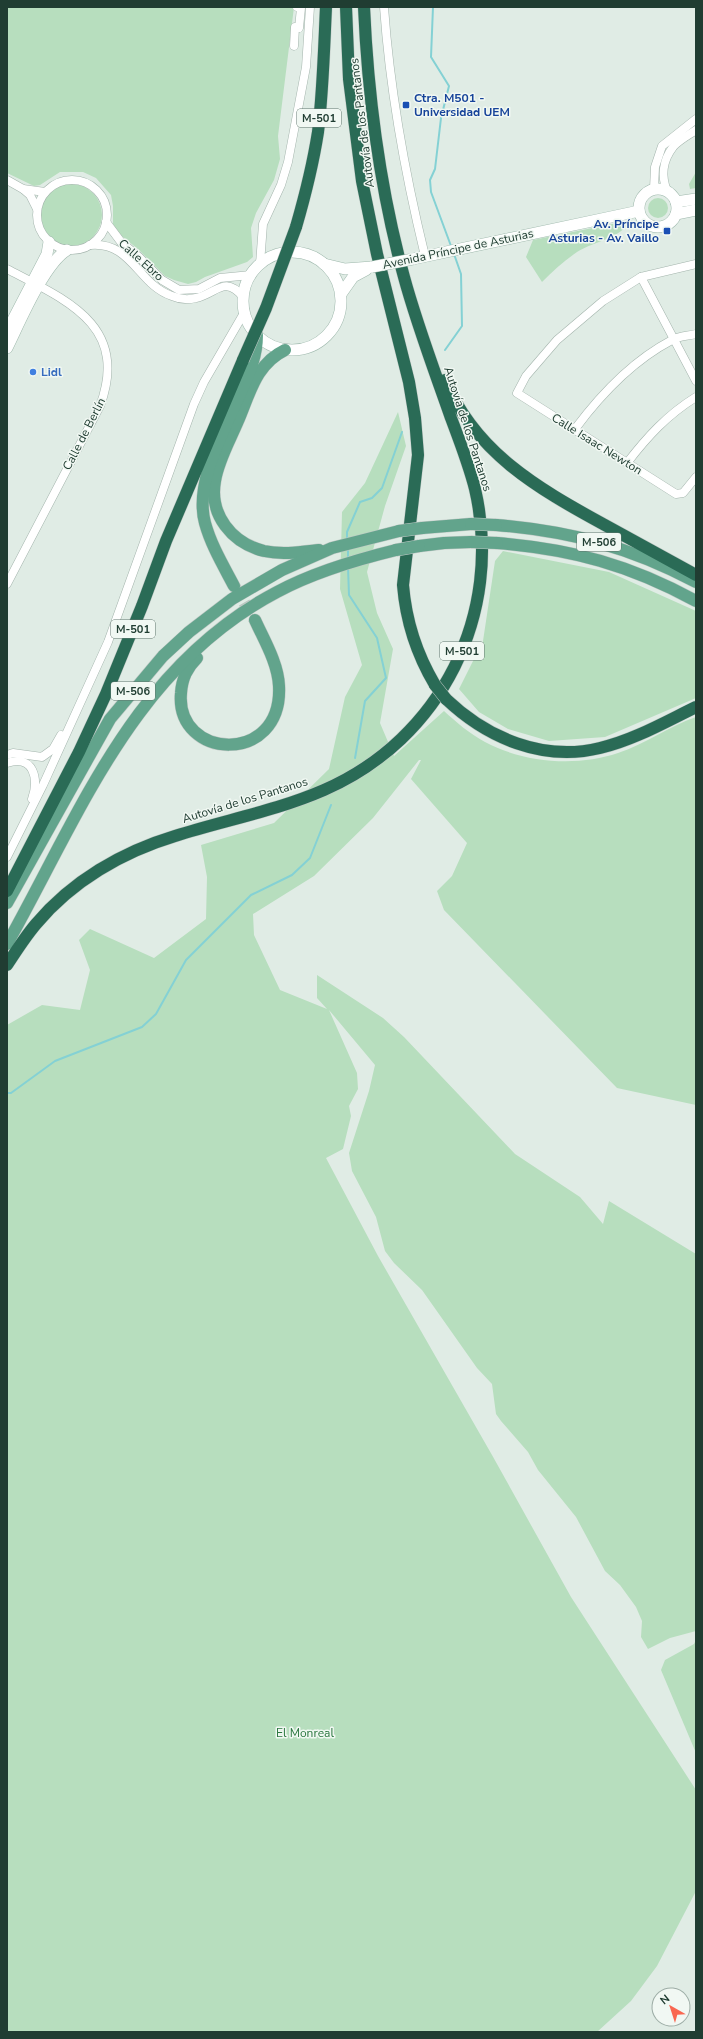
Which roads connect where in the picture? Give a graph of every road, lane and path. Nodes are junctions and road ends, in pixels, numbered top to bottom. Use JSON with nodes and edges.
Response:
{"nodes":[{"id":1,"x":297,"y":7,"type":"edge"},
{"id":2,"x":310,"y":7,"type":"edge"},
{"id":3,"x":326,"y":7,"type":"edge"},
{"id":4,"x":346,"y":7,"type":"edge"},
{"id":5,"x":364,"y":7,"type":"edge"},
{"id":6,"x":384,"y":7,"type":"edge"},
{"id":7,"x":294,"y":46,"type":"dead end"},
{"id":8,"x":696,"y":119,"type":"edge"},
{"id":9,"x":696,"y":130,"type":"edge"},
{"id":10,"x":7,"y":180,"type":"edge"},
{"id":11,"x":24,"y":189,"type":"junction"},
{"id":12,"x":654,"y":189,"type":"junction"},
{"id":13,"x":667,"y":191,"type":"junction"},
{"id":14,"x":45,"y":192,"type":"junction"},
{"id":15,"x":696,"y":199,"type":"edge"},
{"id":16,"x":676,"y":202,"type":"junction"},
{"id":17,"x":37,"y":209,"type":"junction"},
{"id":18,"x":639,"y":211,"type":"junction"},
{"id":19,"x":692,"y":211,"type":"edge"},
{"id":20,"x":676,"y":214,"type":"junction"},
{"id":21,"x":106,"y":222,"type":"junction"},
{"id":22,"x":49,"y":242,"type":"junction"},
{"id":23,"x":89,"y":245,"type":"junction"},
{"id":24,"x":67,"y":250,"type":"junction"},
{"id":25,"x":425,"y":256,"type":"junction"},
{"id":26,"x":260,"y":264,"type":"junction"},
{"id":27,"x":324,"y":264,"type":"junction"},
{"id":28,"x":696,"y":264,"type":"edge"},
{"id":29,"x":372,"y":267,"type":"junction"},
{"id":30,"x":7,"y":269,"type":"edge"},
{"id":31,"x":251,"y":275,"type":"junction"},
{"id":32,"x":641,"y":276,"type":"junction"},
{"id":33,"x":404,"y":280,"type":"junction"},
{"id":34,"x":36,"y":284,"type":"junction"},
{"id":35,"x":341,"y":294,"type":"junction"},
{"id":36,"x":243,"y":297,"type":"junction"},
{"id":37,"x":244,"y":313,"type":"junction"},
{"id":38,"x":7,"y":331,"type":"edge"},
{"id":39,"x":696,"y":334,"type":"edge"},
{"id":40,"x":257,"y":335,"type":"junction"},
{"id":41,"x":673,"y":339,"type":"junction"},
{"id":42,"x":7,"y":348,"type":"edge"},
{"id":43,"x":285,"y":350,"type":"junction"},
{"id":44,"x":696,"y":381,"type":"edge"},
{"id":45,"x":696,"y":397,"type":"edge"},
{"id":46,"x":575,"y":429,"type":"junction"},
{"id":47,"x":626,"y":463,"type":"junction"},
{"id":48,"x":696,"y":477,"type":"edge"},
{"id":49,"x":332,"y":548,"type":"junction"},
{"id":50,"x":696,"y":575,"type":"edge"},
{"id":51,"x":696,"y":582,"type":"edge"},
{"id":52,"x":7,"y":584,"type":"edge"},
{"id":53,"x":234,"y":586,"type":"tunnel mouth"},
{"id":54,"x":696,"y":601,"type":"edge"},
{"id":55,"x":255,"y":620,"type":"tunnel mouth"},
{"id":56,"x":227,"y":624,"type":"junction"},
{"id":57,"x":88,"y":685,"type":"junction"},
{"id":58,"x":696,"y":707,"type":"edge"},
{"id":59,"x":7,"y":755,"type":"edge"},
{"id":60,"x":7,"y":763,"type":"edge"},
{"id":61,"x":18,"y":836,"type":"junction"},
{"id":62,"x":7,"y":857,"type":"edge"},
{"id":63,"x":7,"y":890,"type":"edge"},
{"id":64,"x":7,"y":903,"type":"edge"},
{"id":65,"x":7,"y":944,"type":"edge"},
{"id":66,"x":7,"y":965,"type":"edge"}],
"edges":[{"from":1,"to":7,"type":"street"},
{"from":2,"to":26,"type":"street"},
{"from":3,"to":63,"type":"highway","number":"M-501","bridge":true},
{"from":4,"to":58,"type":"highway","bridge":true},
{"from":5,"to":33,"type":"highway","name":"Autovía de los Pantanos","number":"M-501"},
{"from":6,"to":25,"type":"street"},
{"from":8,"to":12,"type":"street"},
{"from":9,"to":13,"type":"street"},
{"from":10,"to":11,"type":"street"},
{"from":11,"to":14,"type":"street"},
{"from":11,"to":17,"type":"street"},
{"from":12,"to":13,"type":"street"},
{"from":12,"to":18,"type":"street"},
{"from":13,"to":16,"type":"street"},
{"from":14,"to":17,"type":"street"},
{"from":14,"to":21,"type":"street"},
{"from":15,"to":16,"type":"street"},
{"from":16,"to":20,"type":"street"},
{"from":17,"to":22,"type":"street"},
{"from":18,"to":20,"type":"street"},
{"from":18,"to":25,"type":"street","name":"Avenida Príncipe de Asturias"},
{"from":19,"to":20,"type":"street"},
{"from":21,"to":23,"type":"street"},
{"from":21,"to":31,"type":"street","name":"Calle Ebro"},
{"from":22,"to":24,"type":"street"},
{"from":22,"to":34,"type":"street"},
{"from":23,"to":24,"type":"street"},
{"from":23,"to":36,"type":"street","name":"Calle Ebro"},
{"from":24,"to":34,"type":"street"},
{"from":25,"to":29,"type":"street","name":"Avenida Príncipe de Asturias","bridge":true},
{"from":26,"to":27,"type":"street"},
{"from":26,"to":31,"type":"street"},
{"from":27,"to":29,"type":"street","name":"Avenida Príncipe de Asturias"},
{"from":27,"to":35,"type":"street"},
{"from":28,"to":32,"type":"street"},
{"from":29,"to":35,"type":"street","name":"Avenida Príncipe de Asturias"},
{"from":30,"to":34,"type":"street","name":"Calle de Berlín"},
{"from":31,"to":36,"type":"street"},
{"from":32,"to":41,"type":"street"},
{"from":32,"to":46,"type":"street","name":"Calle Isaac Newton"},
{"from":33,"to":50,"type":"highway"},
{"from":33,"to":66,"type":"highway","name":"Autovía de los Pantanos","number":"M-501"},
{"from":34,"to":38,"type":"street"},
{"from":34,"to":42,"type":"street"},
{"from":34,"to":52,"type":"street","name":"Calle de Berlín"},
{"from":35,"to":43,"type":"street"},
{"from":36,"to":37,"type":"street"},
{"from":37,"to":40,"type":"street"},
{"from":37,"to":57,"type":"street"},
{"from":39,"to":41,"type":"street"},
{"from":40,"to":43,"type":"street"},
{"from":40,"to":53,"type":"main road"},
{"from":41,"to":44,"type":"street"},
{"from":41,"to":46,"type":"street"},
{"from":43,"to":49,"type":"main road"},
{"from":45,"to":47,"type":"street"},
{"from":46,"to":47,"type":"street","name":"Calle Isaac Newton"},
{"from":47,"to":48,"type":"street","name":"Calle Isaac Newton"},
{"from":49,"to":51,"type":"main road","number":"M-506","bridge":true},
{"from":49,"to":64,"type":"main road","number":"M-506"},
{"from":54,"to":56,"type":"main road","number":"M-506","bridge":true},
{"from":55,"to":56,"type":"main road"},
{"from":56,"to":65,"type":"main road","number":"M-506"},
{"from":57,"to":59,"type":"street"},
{"from":57,"to":61,"type":"street"},
{"from":60,"to":61,"type":"street"},
{"from":61,"to":62,"type":"street"}]}
